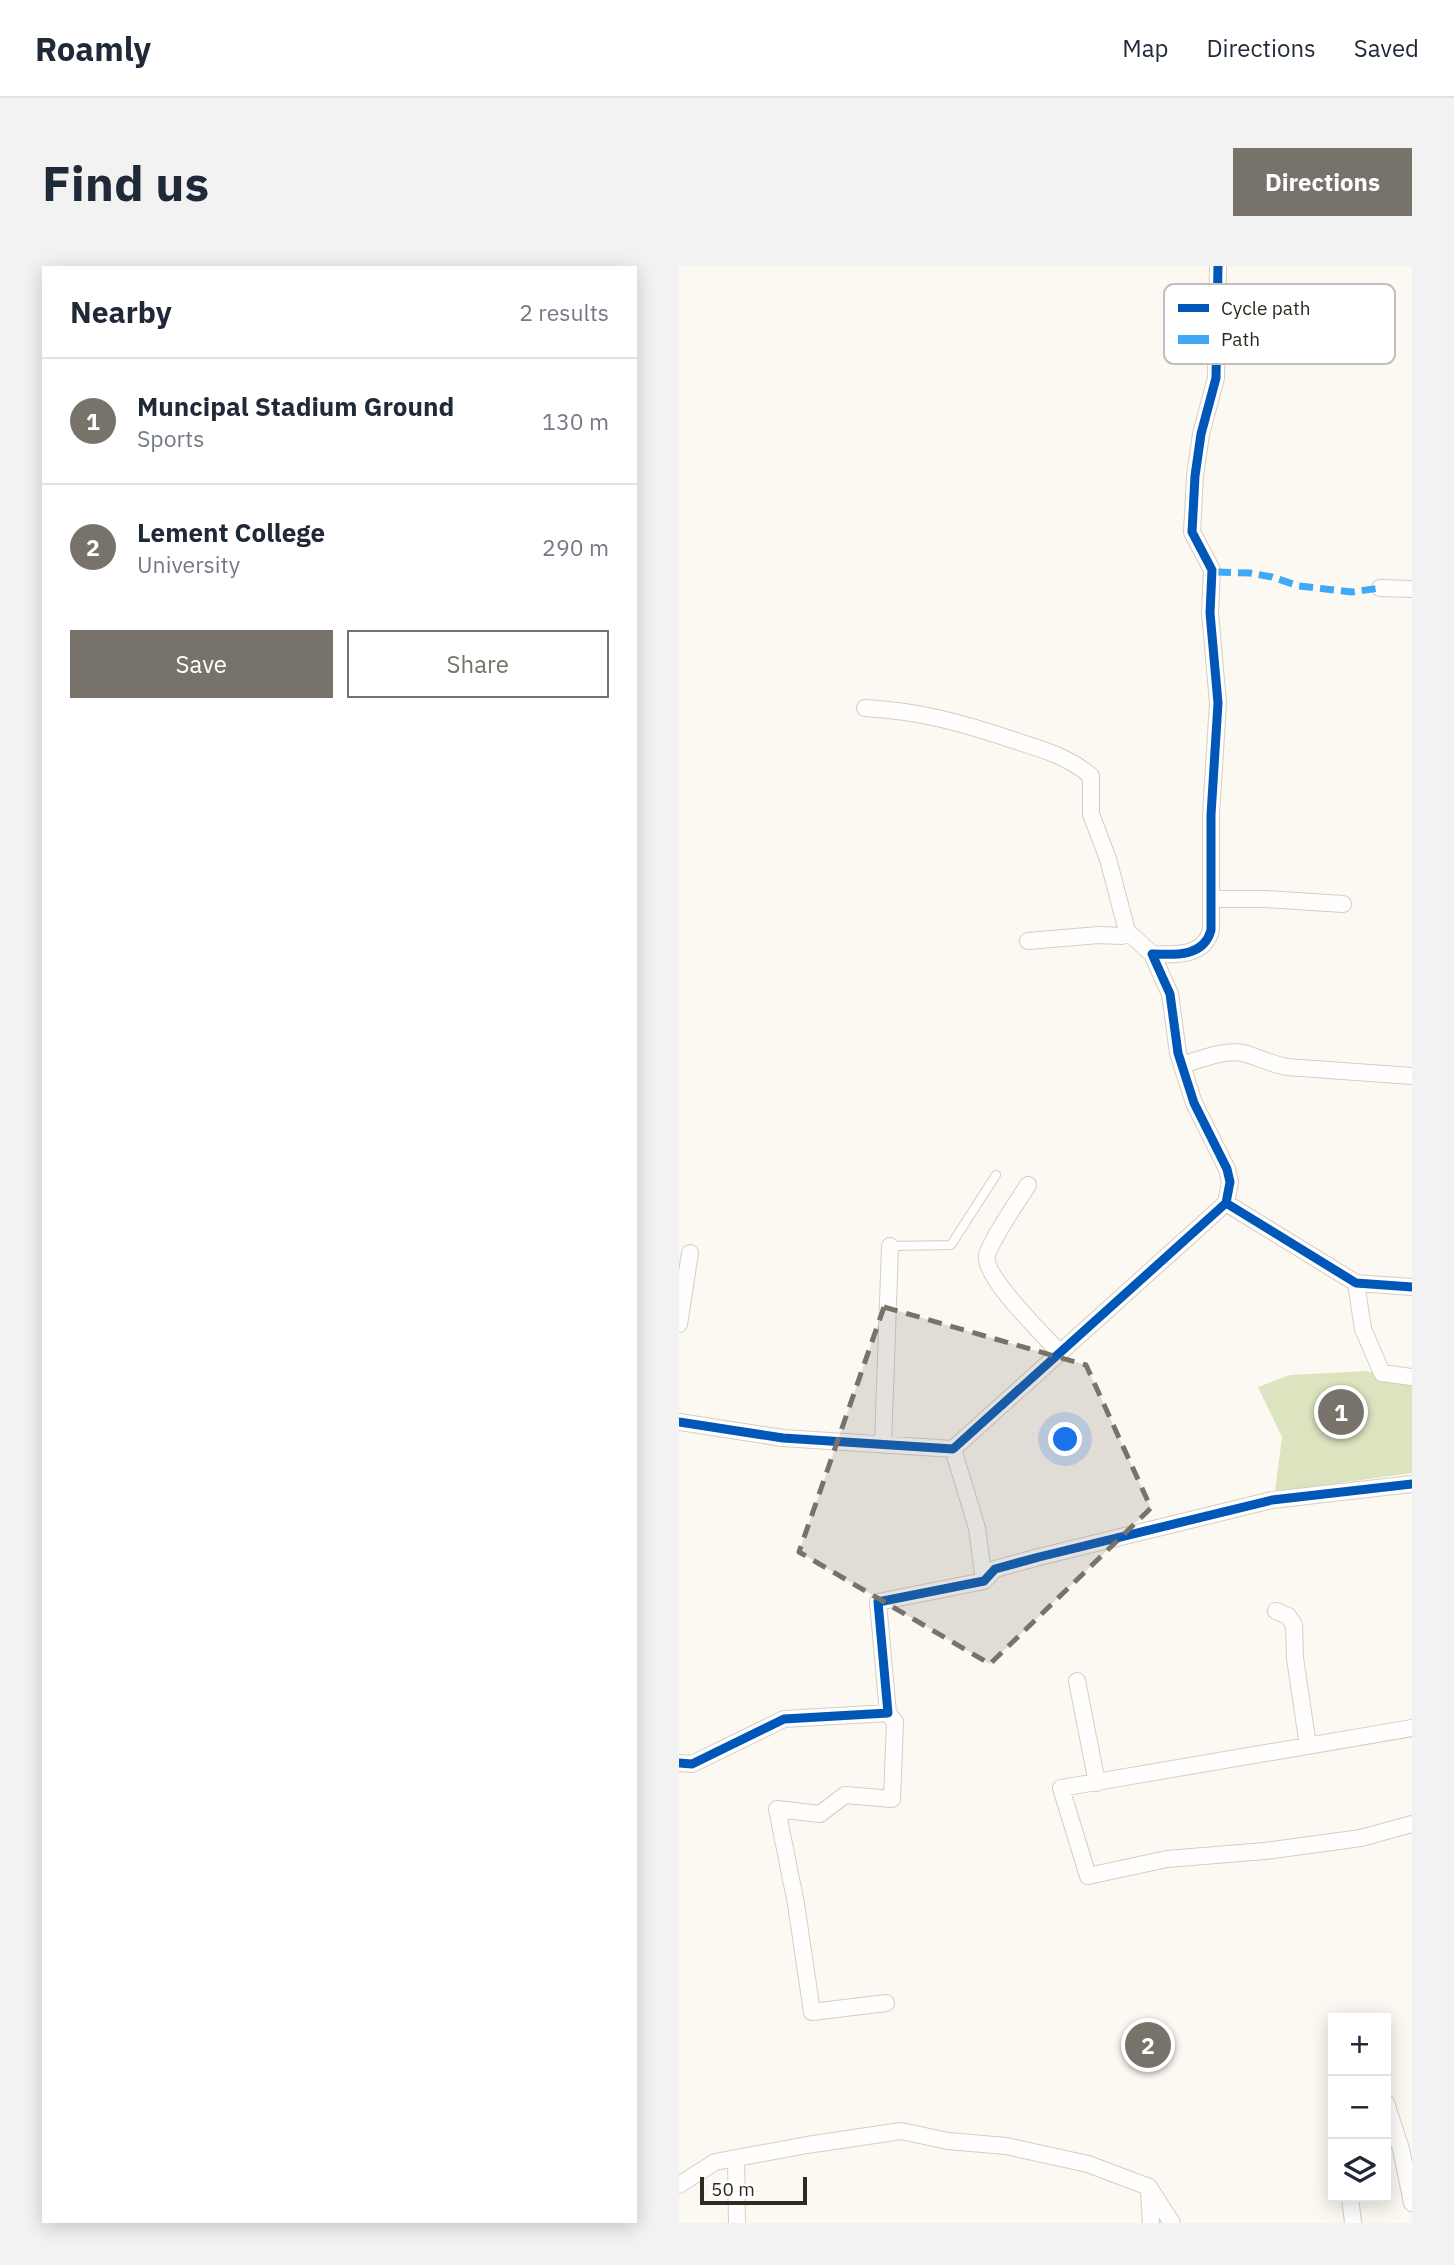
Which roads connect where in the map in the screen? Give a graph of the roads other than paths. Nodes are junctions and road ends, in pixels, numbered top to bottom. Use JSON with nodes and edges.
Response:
{"nodes":[{"id":1,"x":1218,"y":266,"type":"edge"},
{"id":2,"x":1218,"y":284,"type":"edge"},
{"id":3,"x":1216,"y":364,"type":"edge"},
{"id":4,"x":1380,"y":588,"type":"dead end"},
{"id":5,"x":1412,"y":589,"type":"edge"},
{"id":6,"x":866,"y":708,"type":"dead end"},
{"id":7,"x":1211,"y":899,"type":"junction"},
{"id":8,"x":1343,"y":904,"type":"dead end"},
{"id":9,"x":1127,"y":931,"type":"junction"},
{"id":10,"x":1028,"y":941,"type":"dead end"},
{"id":11,"x":1152,"y":954,"type":"junction"},
{"id":12,"x":1182,"y":1065,"type":"junction"},
{"id":13,"x":1412,"y":1076,"type":"edge"},
{"id":14,"x":996,"y":1175,"type":"dead end"},
{"id":15,"x":1028,"y":1185,"type":"dead end"},
{"id":16,"x":1226,"y":1203,"type":"junction"},
{"id":17,"x":890,"y":1246,"type":"joint"},
{"id":18,"x":690,"y":1253,"type":"dead end"},
{"id":19,"x":1356,"y":1283,"type":"junction"},
{"id":20,"x":1412,"y":1287,"type":"edge"},
{"id":21,"x":679,"y":1324,"type":"edge"},
{"id":22,"x":1060,"y":1353,"type":"junction"},
{"id":23,"x":1412,"y":1377,"type":"edge"},
{"id":24,"x":679,"y":1422,"type":"edge"},
{"id":25,"x":883,"y":1444,"type":"junction"},
{"id":26,"x":953,"y":1449,"type":"junction"},
{"id":27,"x":1412,"y":1484,"type":"edge"},
{"id":28,"x":984,"y":1581,"type":"junction"},
{"id":29,"x":1276,"y":1611,"type":"dead end"},
{"id":30,"x":1077,"y":1681,"type":"dead end"},
{"id":31,"x":888,"y":1713,"type":"junction"},
{"id":32,"x":1412,"y":1728,"type":"edge"},
{"id":33,"x":1308,"y":1746,"type":"junction"},
{"id":34,"x":679,"y":1763,"type":"edge"},
{"id":35,"x":1097,"y":1783,"type":"junction"},
{"id":36,"x":1412,"y":1824,"type":"edge"},
{"id":37,"x":887,"y":2003,"type":"dead end"},
{"id":38,"x":1391,"y":2118,"type":"edge"},
{"id":39,"x":736,"y":2158,"type":"junction"},
{"id":40,"x":679,"y":2185,"type":"edge"},
{"id":41,"x":1149,"y":2187,"type":"junction"},
{"id":42,"x":1351,"y":2202,"type":"edge"},
{"id":43,"x":1412,"y":2203,"type":"edge"},
{"id":44,"x":737,"y":2223,"type":"edge"},
{"id":45,"x":1151,"y":2223,"type":"edge"},
{"id":46,"x":1172,"y":2223,"type":"edge"},
{"id":47,"x":1353,"y":2223,"type":"edge"}],
"edges":[{"from":1,"to":2,"type":"street"},
{"from":3,"to":7,"type":"street"},
{"from":4,"to":5,"type":"street"},
{"from":6,"to":9,"type":"street"},
{"from":7,"to":8,"type":"street"},
{"from":7,"to":11,"type":"street"},
{"from":9,"to":10,"type":"street"},
{"from":9,"to":11,"type":"street"},
{"from":11,"to":12,"type":"street"},
{"from":12,"to":13,"type":"street"},
{"from":12,"to":16,"type":"street"},
{"from":14,"to":17,"type":"lane"},
{"from":15,"to":22,"type":"street"},
{"from":16,"to":19,"type":"street"},
{"from":16,"to":22,"type":"street"},
{"from":17,"to":25,"type":"street"},
{"from":18,"to":21,"type":"street"},
{"from":19,"to":20,"type":"street"},
{"from":19,"to":23,"type":"street"},
{"from":22,"to":26,"type":"street"},
{"from":24,"to":25,"type":"street"},
{"from":25,"to":26,"type":"street"},
{"from":26,"to":28,"type":"street"},
{"from":27,"to":28,"type":"street"},
{"from":28,"to":31,"type":"street"},
{"from":29,"to":33,"type":"street"},
{"from":30,"to":35,"type":"street"},
{"from":31,"to":34,"type":"street"},
{"from":31,"to":37,"type":"street"},
{"from":32,"to":33,"type":"street"},
{"from":33,"to":35,"type":"street"},
{"from":35,"to":36,"type":"street"},
{"from":38,"to":43,"type":"street"},
{"from":39,"to":40,"type":"street"},
{"from":39,"to":41,"type":"street"},
{"from":39,"to":44,"type":"street"},
{"from":41,"to":45,"type":"street"},
{"from":41,"to":46,"type":"street"},
{"from":42,"to":47,"type":"street"}]}
